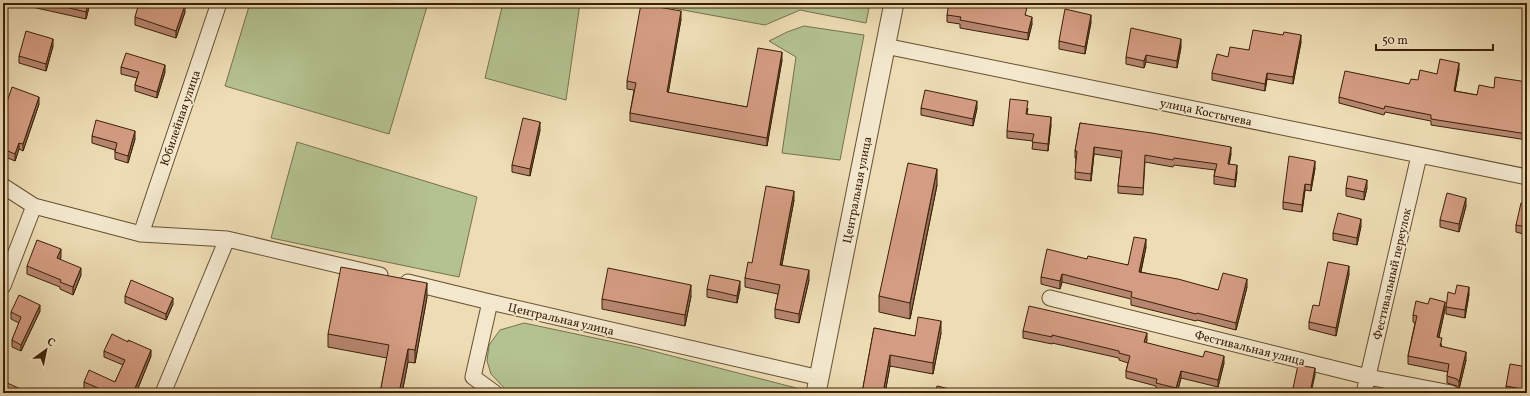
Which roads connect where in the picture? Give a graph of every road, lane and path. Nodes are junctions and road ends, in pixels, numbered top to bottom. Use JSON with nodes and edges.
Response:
{"nodes":[{"id":1,"x":220,"y":3,"type":"edge"},
{"id":2,"x":894,"y":3,"type":"edge"},
{"id":3,"x":885,"y":46,"type":"junction"},
{"id":4,"x":1419,"y":156,"type":"junction"},
{"id":5,"x":1527,"y":177,"type":"edge"},
{"id":6,"x":3,"y":186,"type":"edge"},
{"id":7,"x":34,"y":206,"type":"junction"},
{"id":8,"x":141,"y":234,"type":"junction"},
{"id":9,"x":227,"y":238,"type":"junction"},
{"id":10,"x":3,"y":286,"type":"edge"},
{"id":11,"x":1050,"y":298,"type":"dead end"},
{"id":12,"x":490,"y":302,"type":"junction"},
{"id":13,"x":1368,"y":377,"type":"junction"},
{"id":14,"x":818,"y":385,"type":"edge"},
{"id":15,"x":163,"y":393,"type":"edge"},
{"id":16,"x":494,"y":393,"type":"edge"},
{"id":17,"x":1364,"y":393,"type":"edge"},
{"id":18,"x":1451,"y":393,"type":"edge"}],
"edges":[{"from":1,"to":8,"type":"street","name":"Юбилейная улица"},
{"from":2,"to":3,"type":"street","name":"Центральная улица"},
{"from":3,"to":4,"type":"street","name":"улица Костычева"},
{"from":3,"to":14,"type":"street","name":"Центральная улица"},
{"from":4,"to":5,"type":"street","name":"улица Костычева"},
{"from":4,"to":13,"type":"street","name":"Фестивальный переулок"},
{"from":6,"to":7,"type":"street","name":"Центральная улица"},
{"from":7,"to":8,"type":"street","name":"Центральная улица"},
{"from":7,"to":10,"type":"street"},
{"from":8,"to":9,"type":"street","name":"Центральная улица"},
{"from":9,"to":12,"type":"street","name":"Центральная улица"},
{"from":9,"to":15,"type":"street"},
{"from":11,"to":13,"type":"street","name":"Фестивальная улица"},
{"from":12,"to":14,"type":"street","name":"Центральная улица"},
{"from":12,"to":16,"type":"street"},
{"from":13,"to":17,"type":"street","name":"Фестивальный переулок"},
{"from":13,"to":18,"type":"street","name":"Фестивальная улица"}]}
